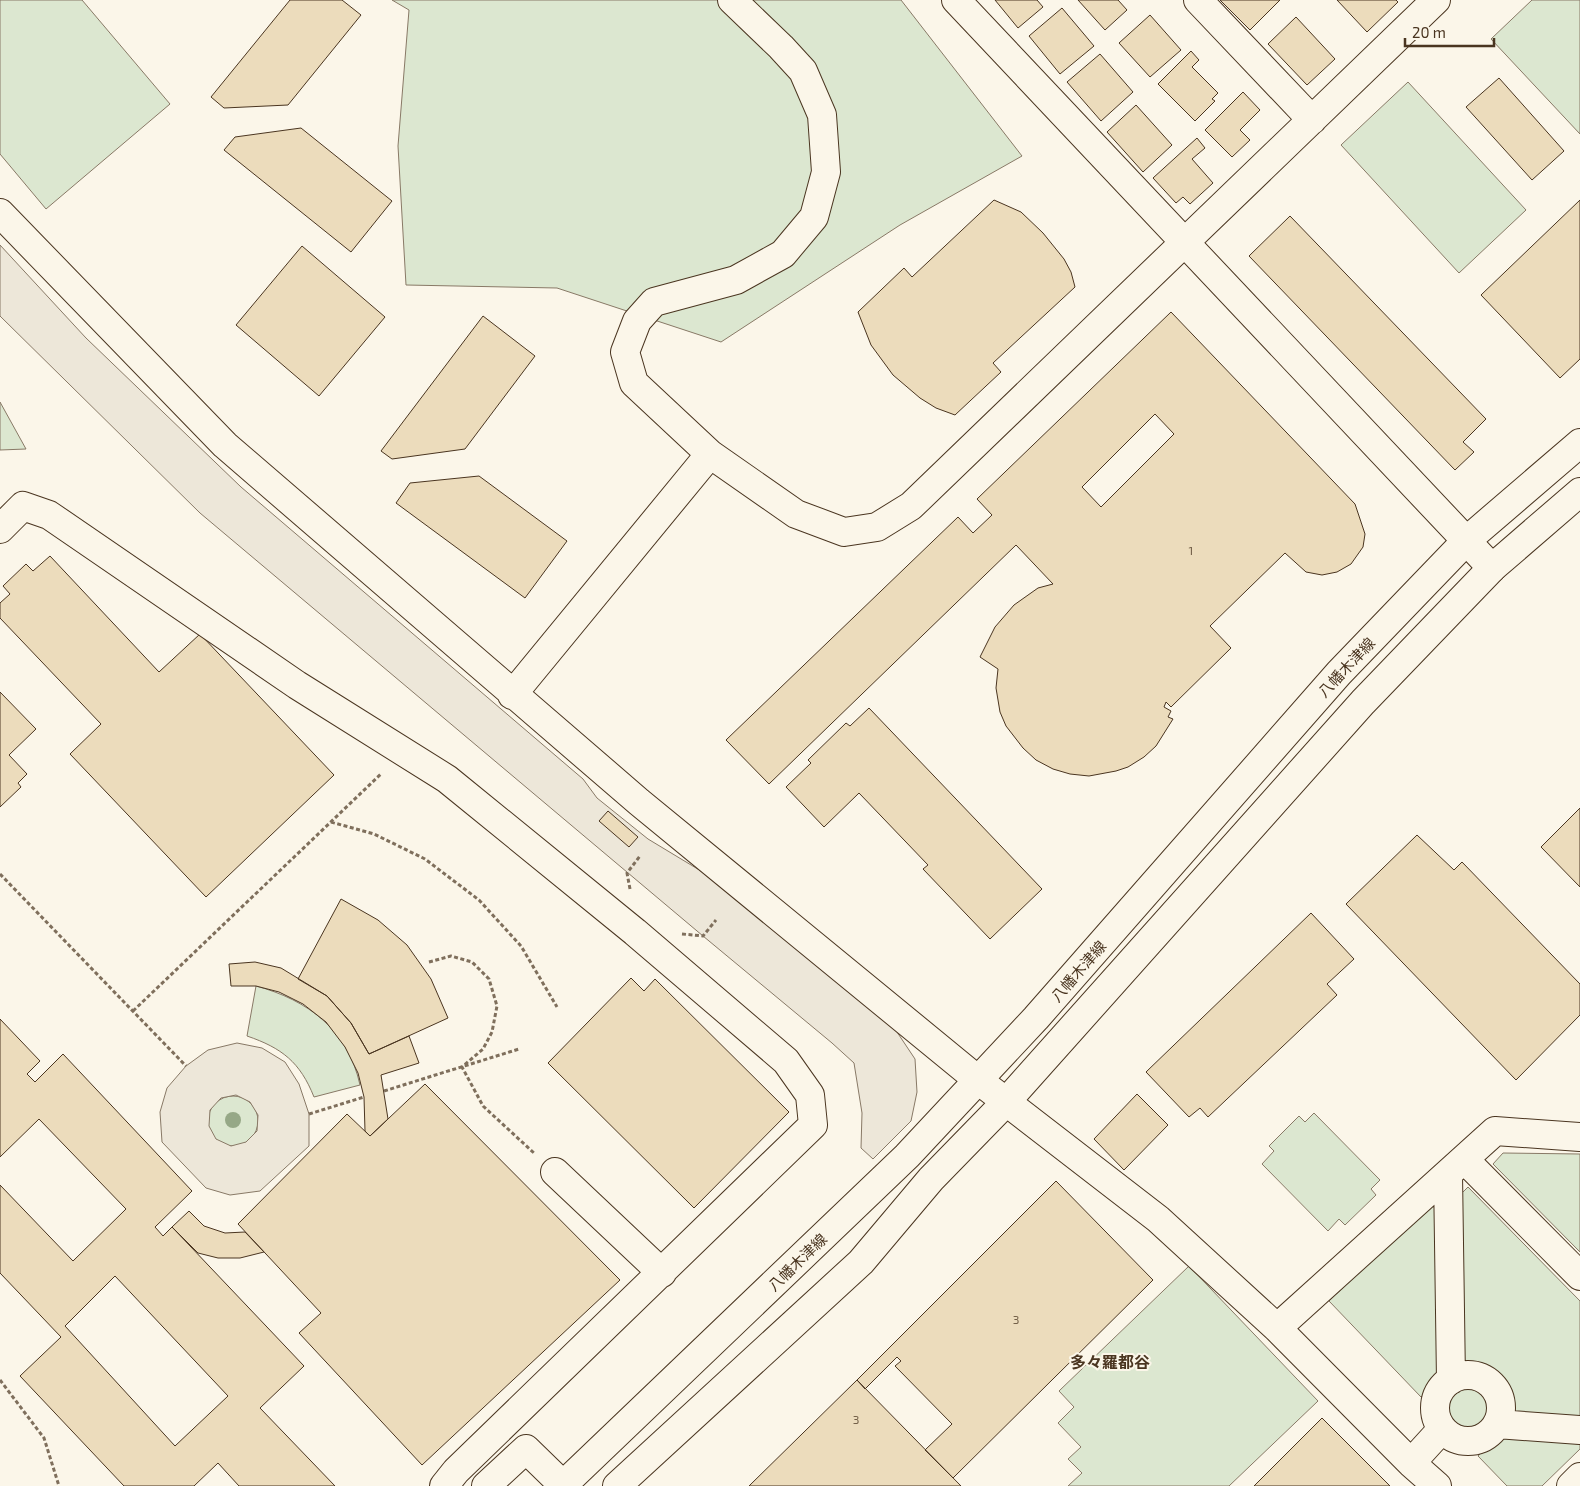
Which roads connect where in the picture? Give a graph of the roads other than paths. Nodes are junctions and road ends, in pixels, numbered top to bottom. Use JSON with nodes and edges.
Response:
{"nodes":[{"id":1,"x":732,"y":0,"type":"edge"},
{"id":2,"x":956,"y":0,"type":"edge"},
{"id":3,"x":1198,"y":0,"type":"edge"},
{"id":4,"x":1436,"y":0,"type":"edge"},
{"id":5,"x":1312,"y":120,"type":"junction"},
{"id":6,"x":0,"y":213,"type":"edge"},
{"id":7,"x":1186,"y":243,"type":"junction"},
{"id":8,"x":1580,"y":443,"type":"edge"},
{"id":9,"x":710,"y":454,"type":"junction"},
{"id":10,"x":1580,"y":492,"type":"edge"},
{"id":11,"x":0,"y":529,"type":"edge"},
{"id":12,"x":1466,"y":541,"type":"junction"},
{"id":13,"x":1492,"y":568,"type":"junction"},
{"id":14,"x":512,"y":695,"type":"junction"},
{"id":15,"x":978,"y":1080,"type":"junction"},
{"id":16,"x":1006,"y":1102,"type":"junction"},
{"id":17,"x":1580,"y":1137,"type":"edge"},
{"id":18,"x":1456,"y":1166,"type":"junction"},
{"id":19,"x":555,"y":1172,"type":"road end"},
{"id":20,"x":662,"y":1273,"type":"junction"},
{"id":21,"x":1580,"y":1276,"type":"edge"},
{"id":22,"x":1277,"y":1328,"type":"junction"},
{"id":23,"x":1451,"y":1380,"type":"junction"},
{"id":24,"x":1497,"y":1424,"type":"junction"},
{"id":25,"x":1442,"y":1429,"type":"junction"},
{"id":26,"x":1580,"y":1430,"type":"edge"},
{"id":27,"x":1411,"y":1464,"type":"junction"},
{"id":28,"x":1580,"y":1477,"type":"edge"},
{"id":29,"x":444,"y":1486,"type":"edge"},
{"id":30,"x":486,"y":1486,"type":"edge"},
{"id":31,"x":563,"y":1486,"type":"edge"},
{"id":32,"x":617,"y":1486,"type":"edge"},
{"id":33,"x":1436,"y":1486,"type":"edge"},
{"id":34,"x":1572,"y":1486,"type":"edge"}],
"edges":[{"from":1,"to":9,"type":"street"},
{"from":2,"to":7,"type":"street"},
{"from":3,"to":5,"type":"street"},
{"from":4,"to":5,"type":"street"},
{"from":5,"to":7,"type":"street"},
{"from":6,"to":14,"type":"street"},
{"from":7,"to":9,"type":"street"},
{"from":7,"to":12,"type":"street"},
{"from":8,"to":12,"type":"street","name":"八幡木津線"},
{"from":9,"to":14,"type":"street"},
{"from":10,"to":13,"type":"street"},
{"from":11,"to":20,"type":"street"},
{"from":12,"to":13,"type":"street"},
{"from":12,"to":15,"type":"street","name":"八幡木津線"},
{"from":13,"to":16,"type":"street"},
{"from":14,"to":15,"type":"street"},
{"from":15,"to":16,"type":"street"},
{"from":15,"to":31,"type":"street","name":"八幡木津線"},
{"from":16,"to":22,"type":"street"},
{"from":16,"to":32,"type":"street"},
{"from":17,"to":18,"type":"street"},
{"from":18,"to":21,"type":"street"},
{"from":18,"to":22,"type":"street"},
{"from":18,"to":23,"type":"street"},
{"from":19,"to":20,"type":"street"},
{"from":20,"to":29,"type":"street"},
{"from":22,"to":27,"type":"street"},
{"from":23,"to":24,"type":"street"},
{"from":23,"to":25,"type":"street"},
{"from":24,"to":25,"type":"street"},
{"from":24,"to":26,"type":"street"},
{"from":25,"to":27,"type":"street"},
{"from":27,"to":33,"type":"street"},
{"from":28,"to":34,"type":"street"},
{"from":30,"to":31,"type":"street"}]}
